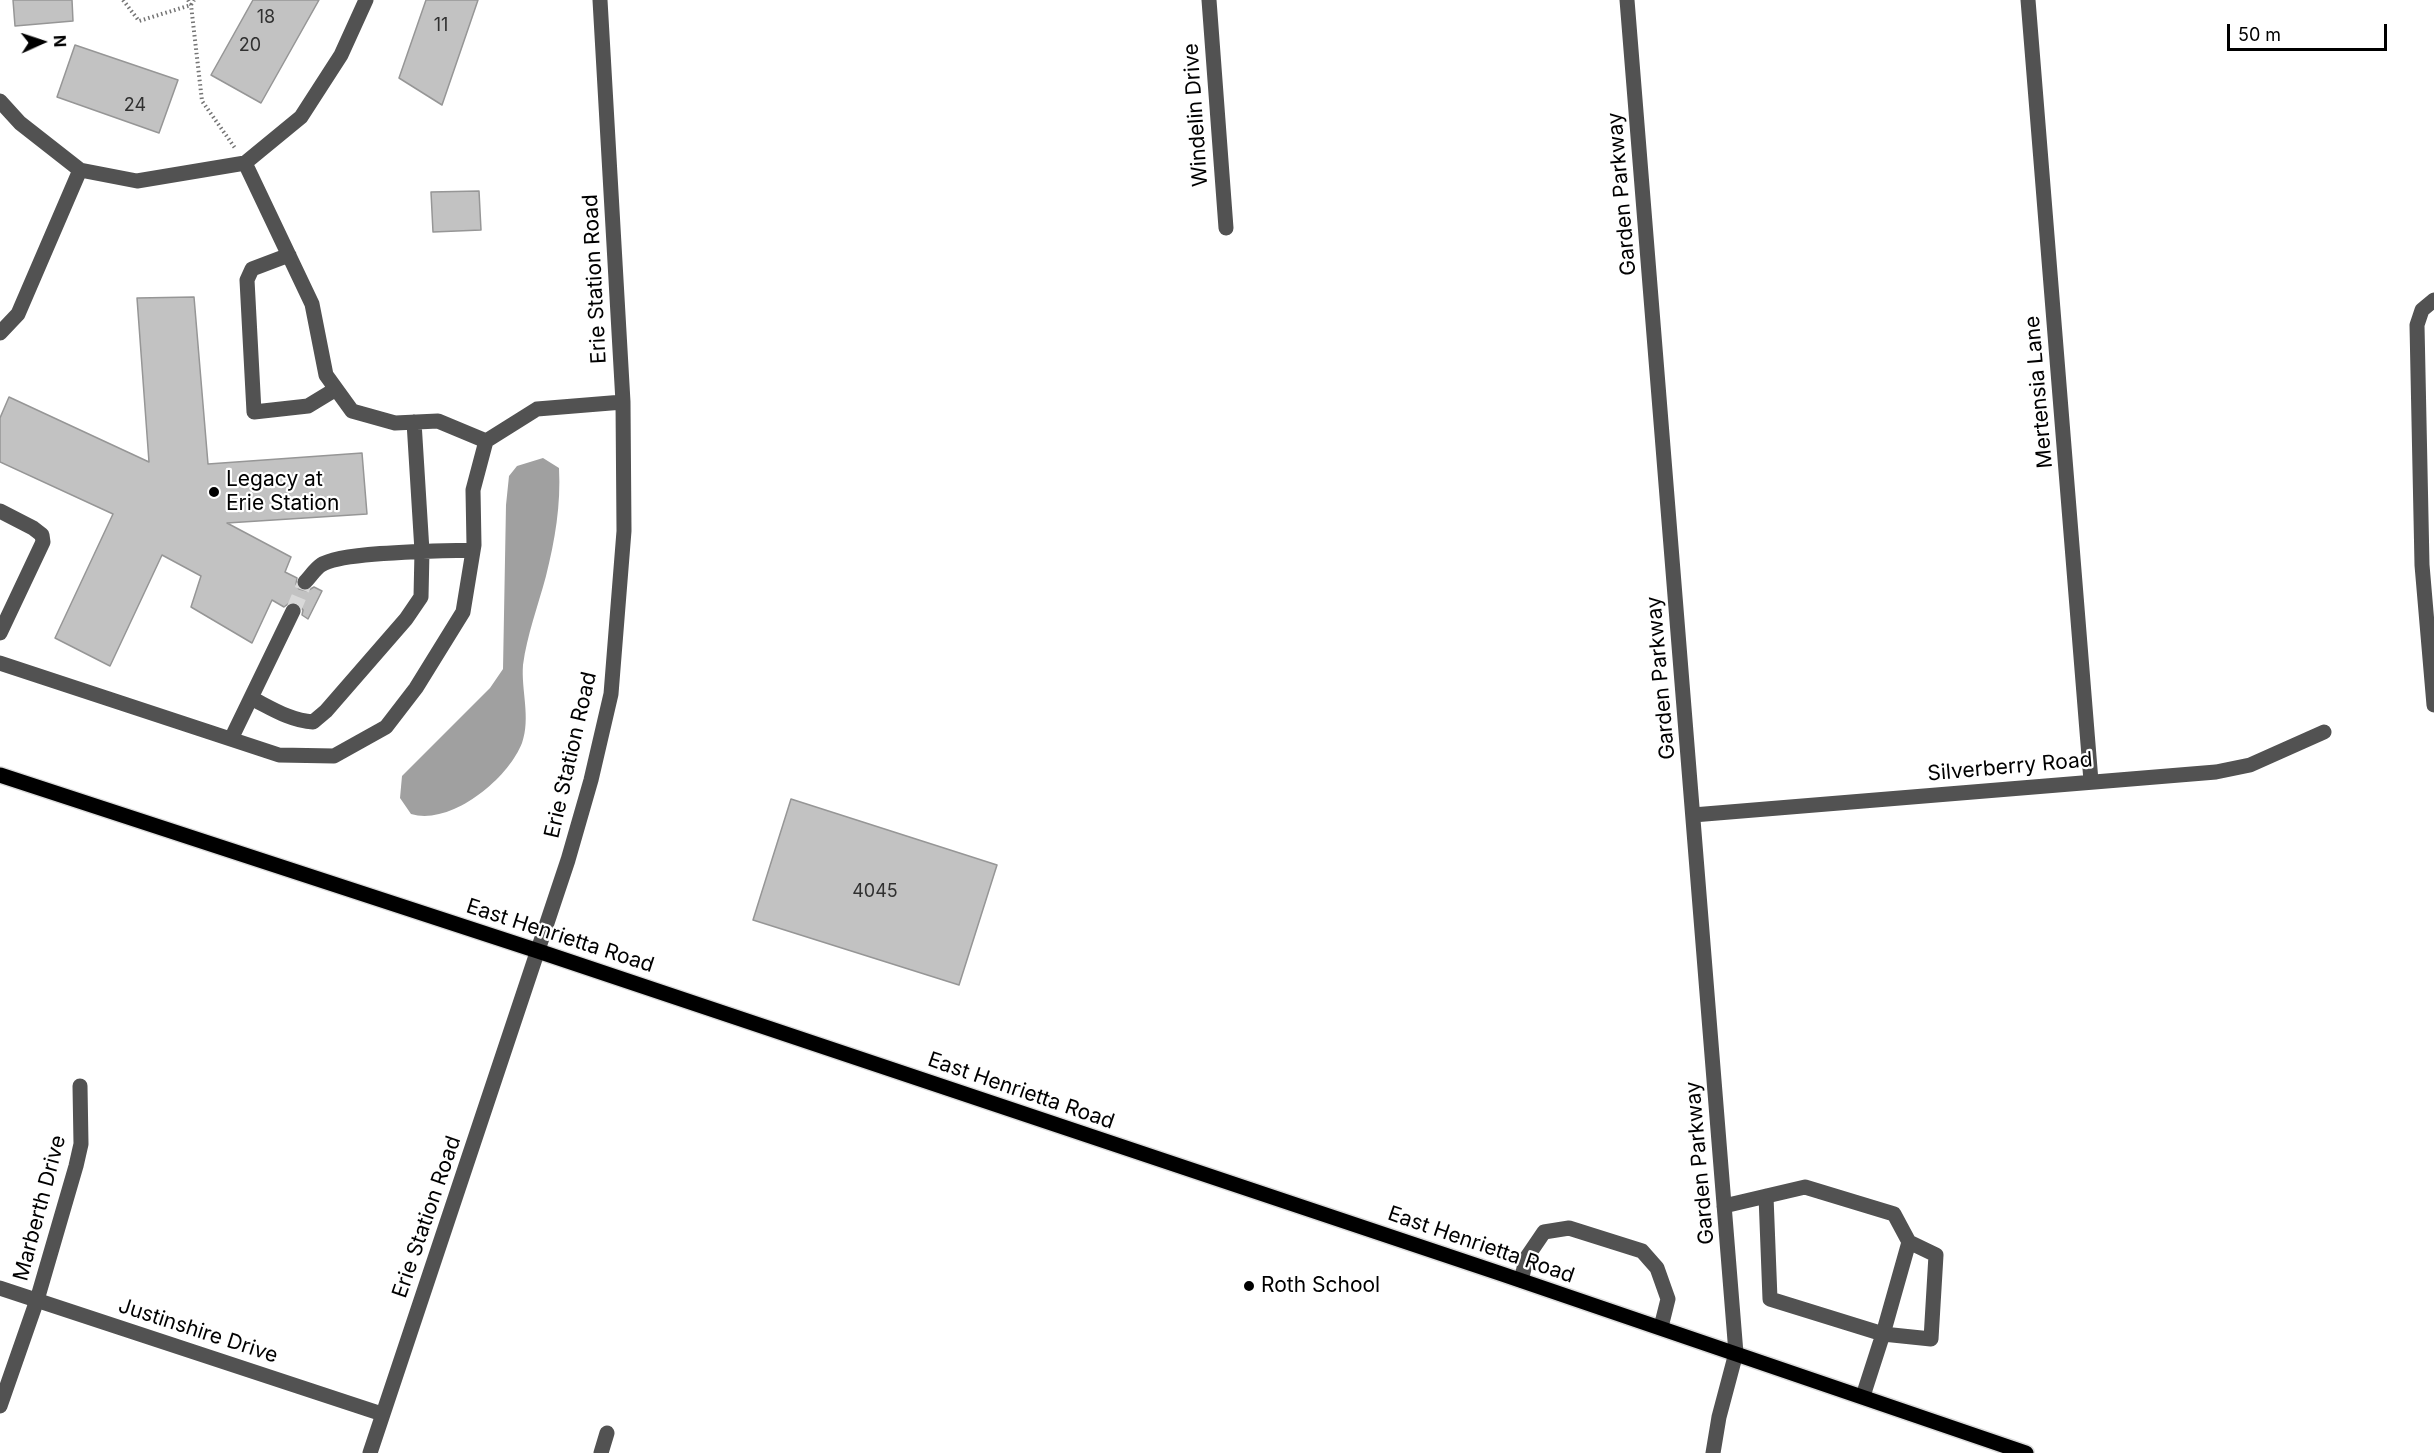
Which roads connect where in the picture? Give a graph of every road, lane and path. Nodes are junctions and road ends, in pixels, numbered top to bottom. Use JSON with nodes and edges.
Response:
{"nodes":[{"id":1,"x":123,"y":0,"type":"edge"},
{"id":2,"x":188,"y":0,"type":"edge"},
{"id":3,"x":194,"y":0,"type":"edge"},
{"id":4,"x":366,"y":0,"type":"edge"},
{"id":5,"x":600,"y":0,"type":"edge"},
{"id":6,"x":1209,"y":0,"type":"edge"},
{"id":7,"x":1627,"y":0,"type":"edge"},
{"id":8,"x":2028,"y":0,"type":"edge"},
{"id":9,"x":191,"y":5,"type":"junction"},
{"id":10,"x":0,"y":101,"type":"edge"},
{"id":11,"x":245,"y":164,"type":"junction"},
{"id":12,"x":80,"y":170,"type":"junction"},
{"id":13,"x":1226,"y":228,"type":"dead end"},
{"id":14,"x":289,"y":255,"type":"junction"},
{"id":15,"x":2434,"y":300,"type":"edge"},
{"id":16,"x":0,"y":333,"type":"edge"},
{"id":17,"x":336,"y":389,"type":"junction"},
{"id":18,"x":623,"y":402,"type":"junction"},
{"id":19,"x":414,"y":422,"type":"junction"},
{"id":20,"x":486,"y":441,"type":"junction"},
{"id":21,"x":0,"y":511,"type":"edge"},
{"id":22,"x":2428,"y":544,"type":"edge"},
{"id":23,"x":473,"y":550,"type":"junction"},
{"id":24,"x":422,"y":551,"type":"junction"},
{"id":25,"x":305,"y":582,"type":"tunnel mouth"},
{"id":26,"x":293,"y":611,"type":"tunnel mouth"},
{"id":27,"x":0,"y":633,"type":"edge"},
{"id":28,"x":0,"y":663,"type":"edge"},
{"id":29,"x":251,"y":698,"type":"junction"},
{"id":30,"x":2434,"y":705,"type":"edge"},
{"id":31,"x":2324,"y":732,"type":"dead end"},
{"id":32,"x":231,"y":739,"type":"junction"},
{"id":33,"x":0,"y":774,"type":"edge"},
{"id":34,"x":2091,"y":781,"type":"junction"},
{"id":35,"x":1694,"y":815,"type":"junction"},
{"id":36,"x":538,"y":951,"type":"junction"},
{"id":37,"x":80,"y":1086,"type":"dead end"},
{"id":38,"x":1767,"y":1196,"type":"junction"},
{"id":39,"x":1724,"y":1206,"type":"junction"},
{"id":40,"x":1909,"y":1242,"type":"junction"},
{"id":41,"x":1521,"y":1280,"type":"junction"},
{"id":42,"x":0,"y":1288,"type":"edge"},
{"id":43,"x":37,"y":1300,"type":"junction"},
{"id":44,"x":1661,"y":1327,"type":"junction"},
{"id":45,"x":1883,"y":1334,"type":"junction"},
{"id":46,"x":1736,"y":1353,"type":"junction"},
{"id":47,"x":1863,"y":1396,"type":"junction"},
{"id":48,"x":0,"y":1406,"type":"edge"},
{"id":49,"x":382,"y":1414,"type":"junction"},
{"id":50,"x":607,"y":1433,"type":"dead end"},
{"id":51,"x":370,"y":1453,"type":"edge"},
{"id":52,"x":601,"y":1453,"type":"edge"},
{"id":53,"x":1713,"y":1453,"type":"edge"},
{"id":54,"x":2026,"y":1453,"type":"edge"}],
"edges":[{"from":1,"to":9,"type":"path"},
{"from":2,"to":9,"type":"path"},
{"from":3,"to":9,"type":"path"},
{"from":4,"to":11,"type":"street"},
{"from":5,"to":18,"type":"street","name":"Erie Station Road"},
{"from":6,"to":13,"type":"street","name":"Windelin Drive"},
{"from":7,"to":35,"type":"street","name":"Garden Parkway"},
{"from":8,"to":34,"type":"street","name":"Mertensia Lane"},
{"from":9,"to":11,"type":"path"},
{"from":10,"to":12,"type":"street"},
{"from":11,"to":12,"type":"street"},
{"from":11,"to":14,"type":"street"},
{"from":12,"to":16,"type":"street"},
{"from":14,"to":17,"type":"street"},
{"from":14,"to":17,"type":"street"},
{"from":15,"to":22,"type":"street"},
{"from":17,"to":19,"type":"street"},
{"from":18,"to":20,"type":"street"},
{"from":18,"to":36,"type":"street","name":"Erie Station Road"},
{"from":19,"to":20,"type":"street"},
{"from":19,"to":24,"type":"street"},
{"from":20,"to":23,"type":"street"},
{"from":21,"to":27,"type":"street"},
{"from":22,"to":30,"type":"street"},
{"from":23,"to":24,"type":"street"},
{"from":23,"to":32,"type":"street"},
{"from":24,"to":25,"type":"street"},
{"from":24,"to":29,"type":"street"},
{"from":26,"to":29,"type":"street"},
{"from":28,"to":32,"type":"street"},
{"from":29,"to":32,"type":"street"},
{"from":31,"to":34,"type":"street","name":"Silverberry Road"},
{"from":33,"to":36,"type":"main road","name":"East Henrietta Road"},
{"from":34,"to":35,"type":"street","name":"Silverberry Road"},
{"from":35,"to":39,"type":"street","name":"Garden Parkway"},
{"from":36,"to":41,"type":"main road","name":"East Henrietta Road"},
{"from":36,"to":49,"type":"street","name":"Erie Station Road"},
{"from":37,"to":43,"type":"street","name":"Marberth Drive"},
{"from":38,"to":39,"type":"street"},
{"from":38,"to":40,"type":"street"},
{"from":38,"to":45,"type":"street"},
{"from":39,"to":46,"type":"street","name":"Garden Parkway"},
{"from":40,"to":45,"type":"street"},
{"from":40,"to":45,"type":"street"},
{"from":41,"to":44,"type":"main road","name":"East Henrietta Road"},
{"from":41,"to":44,"type":"street"},
{"from":42,"to":43,"type":"street","name":"Justinshire Drive"},
{"from":43,"to":48,"type":"street","name":"Marberth Drive"},
{"from":43,"to":49,"type":"street","name":"Justinshire Drive"},
{"from":44,"to":46,"type":"main road","name":"East Henrietta Road"},
{"from":45,"to":47,"type":"street"},
{"from":46,"to":47,"type":"main road","name":"East Henrietta Road"},
{"from":46,"to":53,"type":"street","name":"Garden Parkway"},
{"from":47,"to":54,"type":"main road","name":"East Henrietta Road"},
{"from":49,"to":51,"type":"street","name":"Erie Station Road"},
{"from":50,"to":52,"type":"street"}]}
